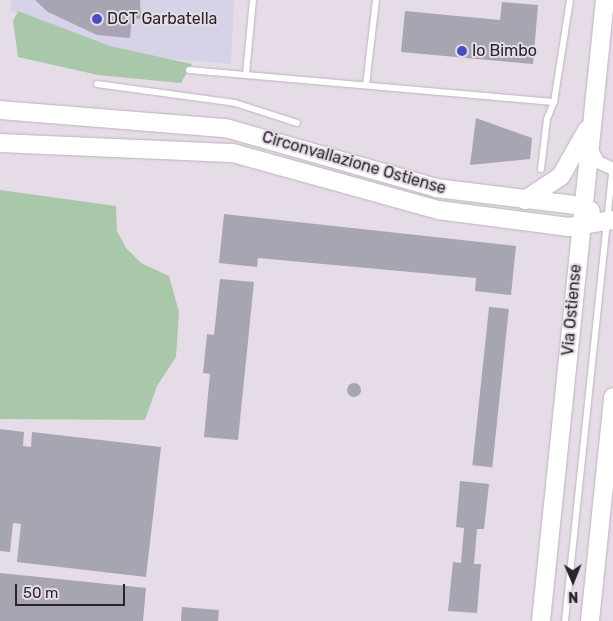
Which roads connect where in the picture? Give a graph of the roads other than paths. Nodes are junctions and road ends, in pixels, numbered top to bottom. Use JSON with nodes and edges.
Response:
{"nodes":[{"id":1,"x":254,"y":0,"type":"edge"},
{"id":2,"x":376,"y":0,"type":"edge"},
{"id":3,"x":570,"y":0,"type":"edge"},
{"id":4,"x":605,"y":0,"type":"edge"},
{"id":5,"x":189,"y":70,"type":"dead end"},
{"id":6,"x":246,"y":74,"type":"junction"},
{"id":7,"x":97,"y":84,"type":"dead end"},
{"id":8,"x":366,"y":85,"type":"junction"},
{"id":9,"x":554,"y":102,"type":"junction"},
{"id":10,"x":0,"y":110,"type":"edge"},
{"id":11,"x":592,"y":119,"type":"junction"},
{"id":12,"x":297,"y":123,"type":"dead end"},
{"id":13,"x":0,"y":143,"type":"edge"},
{"id":14,"x":590,"y":146,"type":"junction"},
{"id":15,"x":613,"y":169,"type":"edge"},
{"id":16,"x":541,"y":170,"type":"dead end"},
{"id":17,"x":524,"y":200,"type":"junction"},
{"id":18,"x":582,"y":206,"type":"junction"},
{"id":19,"x":610,"y":220,"type":"edge"},
{"id":20,"x":580,"y":227,"type":"junction"},
{"id":21,"x":613,"y":397,"type":"edge"},
{"id":22,"x":541,"y":621,"type":"edge"},
{"id":23,"x":565,"y":621,"type":"edge"},
{"id":24,"x":590,"y":621,"type":"edge"}],
"edges":[{"from":1,"to":6,"type":"lane"},
{"from":2,"to":8,"type":"lane"},
{"from":3,"to":9,"type":"lane"},
{"from":4,"to":11,"type":"main road","name":"Via Ostiense"},
{"from":5,"to":6,"type":"lane"},
{"from":6,"to":8,"type":"lane"},
{"from":7,"to":12,"type":"lane"},
{"from":8,"to":9,"type":"lane"},
{"from":9,"to":16,"type":"lane"},
{"from":10,"to":17,"type":"main road","name":"Circonvallazione Ostiense"},
{"from":11,"to":14,"type":"main road","name":"Via Ostiense"},
{"from":11,"to":17,"type":"main road"},
{"from":13,"to":20,"type":"main road","name":"Circonvallazione Ostiense"},
{"from":14,"to":15,"type":"street"},
{"from":14,"to":18,"type":"main road","name":"Via Ostiense"},
{"from":15,"to":19,"type":"lane","name":"Via Ostiense"},
{"from":17,"to":18,"type":"main road","name":"Circonvallazione Ostiense"},
{"from":18,"to":19,"type":"main road"},
{"from":18,"to":20,"type":"main road","name":"Via Ostiense"},
{"from":19,"to":20,"type":"main road"},
{"from":19,"to":23,"type":"lane","name":"Via Ostiense"},
{"from":20,"to":22,"type":"main road","name":"Via Ostiense"},
{"from":21,"to":24,"type":"main road"}]}
